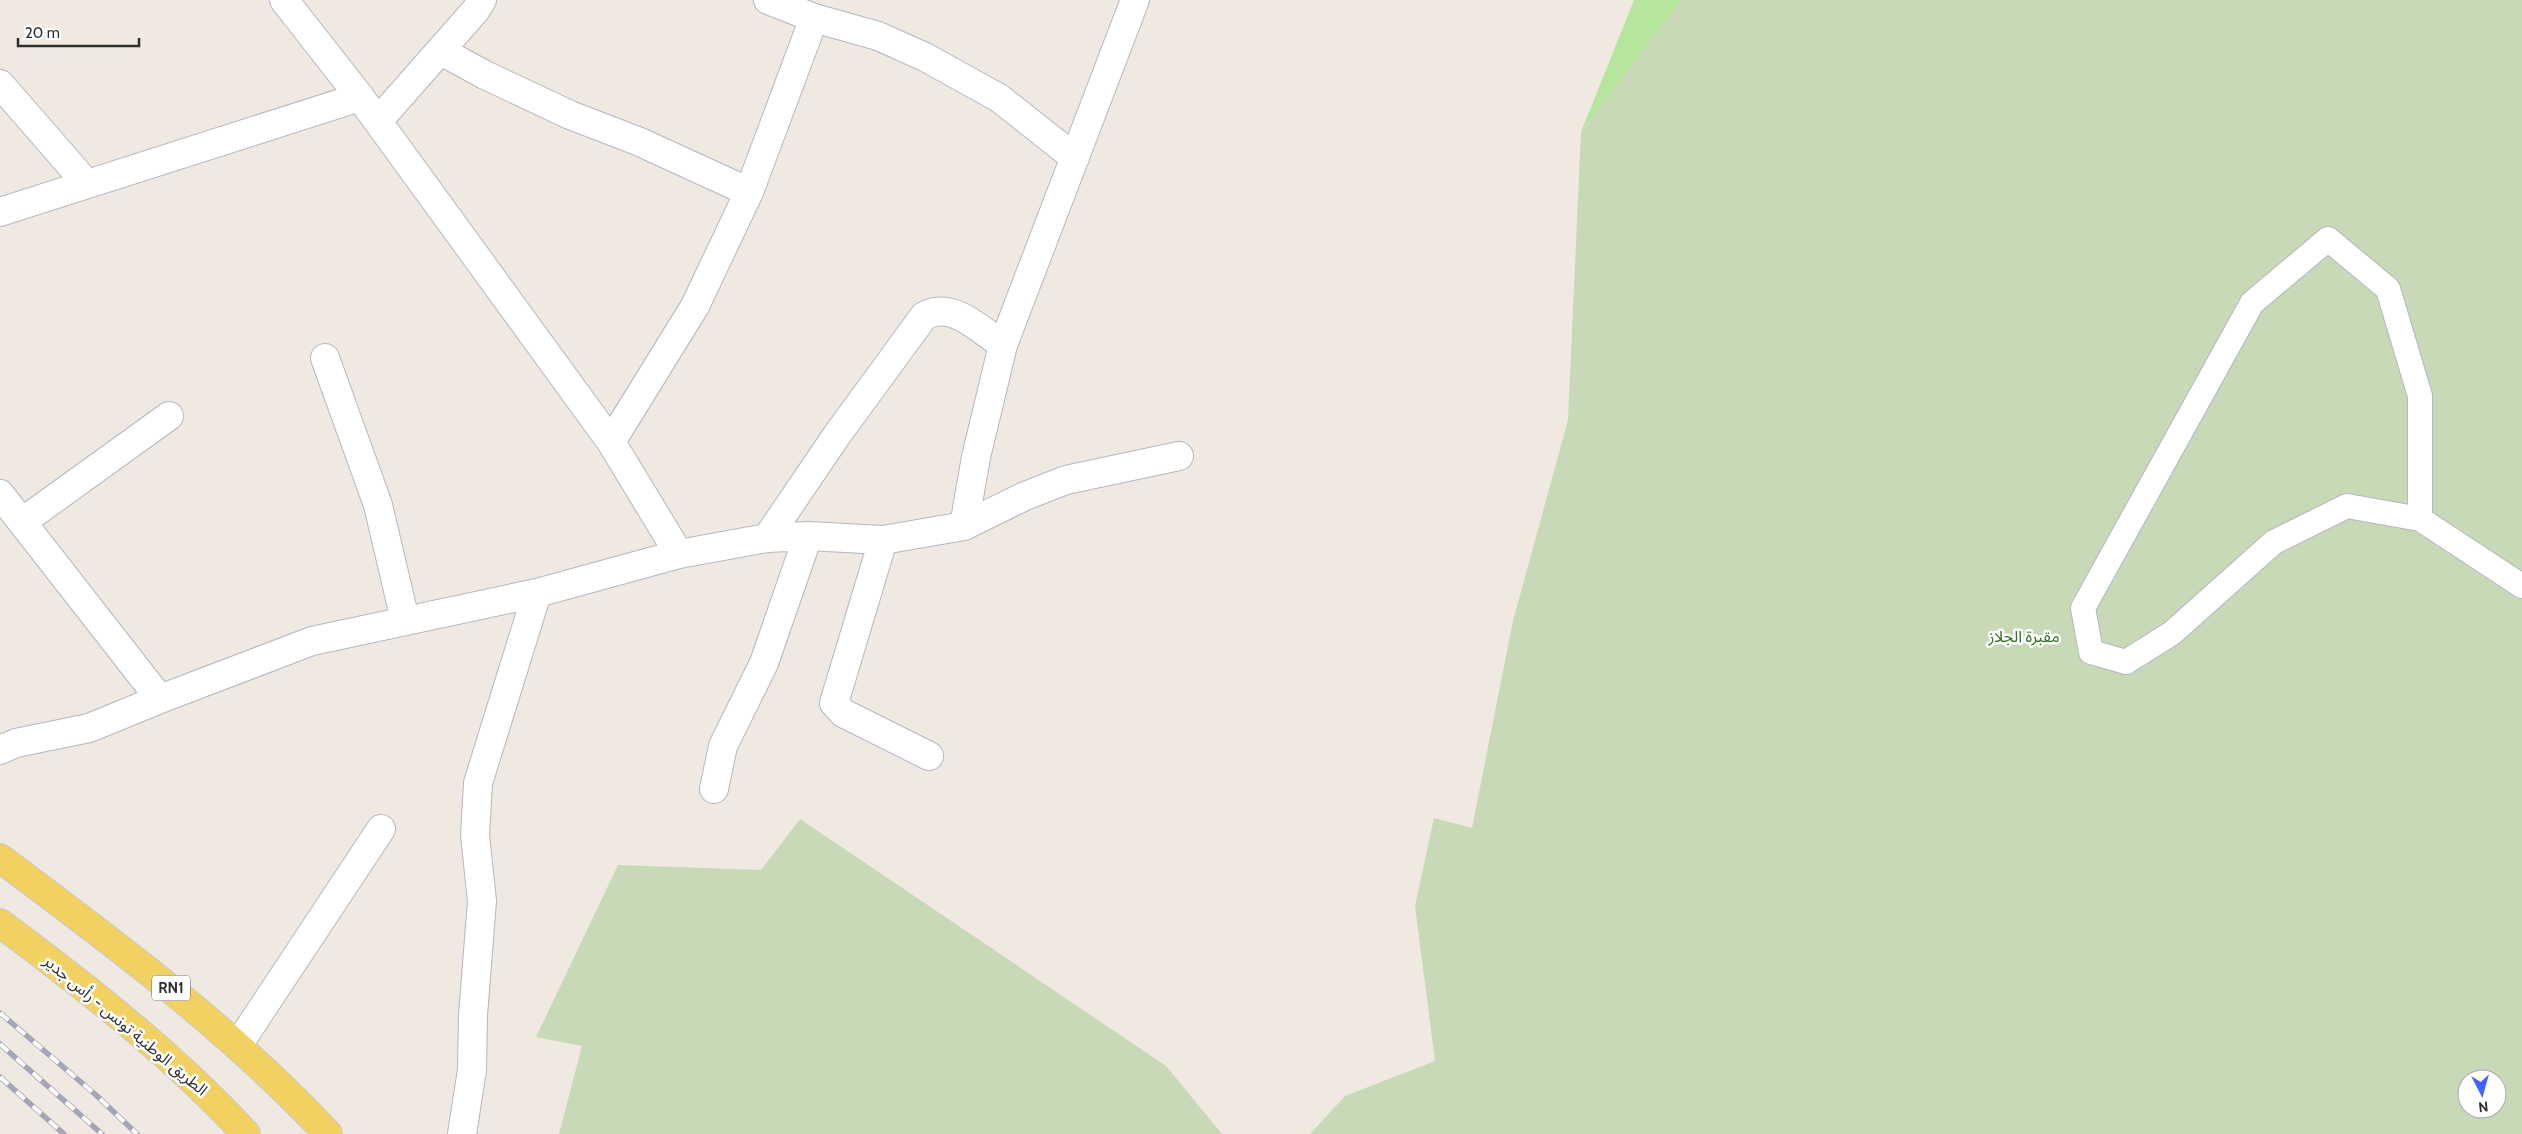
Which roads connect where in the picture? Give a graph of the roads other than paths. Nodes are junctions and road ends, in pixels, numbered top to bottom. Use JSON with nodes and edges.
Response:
{"nodes":[{"id":1,"x":284,"y":0,"type":"edge"},
{"id":2,"x":482,"y":0,"type":"edge"},
{"id":3,"x":768,"y":0,"type":"edge"},
{"id":4,"x":1135,"y":0,"type":"edge"},
{"id":5,"x":814,"y":18,"type":"junction"},
{"id":6,"x":441,"y":50,"type":"junction"},
{"id":7,"x":0,"y":84,"type":"edge"},
{"id":8,"x":360,"y":97,"type":"junction"},
{"id":9,"x":378,"y":121,"type":"junction"},
{"id":10,"x":1075,"y":158,"type":"junction"},
{"id":11,"x":87,"y":184,"type":"junction"},
{"id":12,"x":750,"y":192,"type":"junction"},
{"id":13,"x":0,"y":212,"type":"edge"},
{"id":14,"x":1003,"y":345,"type":"junction"},
{"id":15,"x":325,"y":358,"type":"dead end"},
{"id":16,"x":169,"y":416,"type":"dead end"},
{"id":17,"x":611,"y":442,"type":"junction"},
{"id":18,"x":1179,"y":456,"type":"dead end"},
{"id":19,"x":0,"y":494,"type":"edge"},
{"id":20,"x":2420,"y":519,"type":"junction"},
{"id":21,"x":22,"y":522,"type":"junction"},
{"id":22,"x":964,"y":526,"type":"junction"},
{"id":23,"x":808,"y":536,"type":"junction"},
{"id":24,"x":767,"y":538,"type":"junction"},
{"id":25,"x":883,"y":540,"type":"junction"},
{"id":26,"x":679,"y":554,"type":"junction"},
{"id":27,"x":2522,"y":586,"type":"edge"},
{"id":28,"x":537,"y":593,"type":"junction"},
{"id":29,"x":405,"y":620,"type":"junction"},
{"id":30,"x":160,"y":699,"type":"junction"},
{"id":31,"x":0,"y":750,"type":"edge"},
{"id":32,"x":929,"y":756,"type":"dead end"},
{"id":33,"x":714,"y":789,"type":"dead end"},
{"id":34,"x":381,"y":829,"type":"dead end"},
{"id":35,"x":0,"y":858,"type":"edge"},
{"id":36,"x":0,"y":923,"type":"edge"},
{"id":37,"x":238,"y":1045,"type":"junction"},
{"id":38,"x":246,"y":1134,"type":"edge"},
{"id":39,"x":328,"y":1134,"type":"edge"},
{"id":40,"x":462,"y":1134,"type":"edge"}],
"edges":[{"from":1,"to":8,"type":"street"},
{"from":2,"to":6,"type":"street"},
{"from":3,"to":5,"type":"street"},
{"from":4,"to":10,"type":"street"},
{"from":5,"to":10,"type":"street"},
{"from":5,"to":12,"type":"street"},
{"from":6,"to":9,"type":"street"},
{"from":6,"to":12,"type":"street"},
{"from":7,"to":11,"type":"street"},
{"from":8,"to":9,"type":"street"},
{"from":8,"to":11,"type":"street"},
{"from":9,"to":17,"type":"street"},
{"from":10,"to":14,"type":"street"},
{"from":11,"to":13,"type":"street"},
{"from":12,"to":17,"type":"street"},
{"from":14,"to":22,"type":"street"},
{"from":14,"to":24,"type":"street"},
{"from":15,"to":29,"type":"street"},
{"from":16,"to":21,"type":"street"},
{"from":17,"to":26,"type":"street"},
{"from":18,"to":22,"type":"street"},
{"from":19,"to":21,"type":"street"},
{"from":20,"to":20,"type":"lane"},
{"from":20,"to":27,"type":"lane"},
{"from":21,"to":30,"type":"street"},
{"from":22,"to":25,"type":"street"},
{"from":23,"to":24,"type":"street"},
{"from":23,"to":25,"type":"street"},
{"from":23,"to":33,"type":"street"},
{"from":24,"to":26,"type":"street"},
{"from":25,"to":32,"type":"street"},
{"from":26,"to":28,"type":"street"},
{"from":28,"to":29,"type":"street"},
{"from":28,"to":40,"type":"street"},
{"from":29,"to":30,"type":"street"},
{"from":30,"to":31,"type":"street"},
{"from":34,"to":37,"type":"street"},
{"from":35,"to":37,"type":"main road","number":"RN1"},
{"from":36,"to":38,"type":"main road","name":"الطريق الوطنية تونس - رأس جدير"},
{"from":37,"to":39,"type":"main road","number":"RN1"}]}
